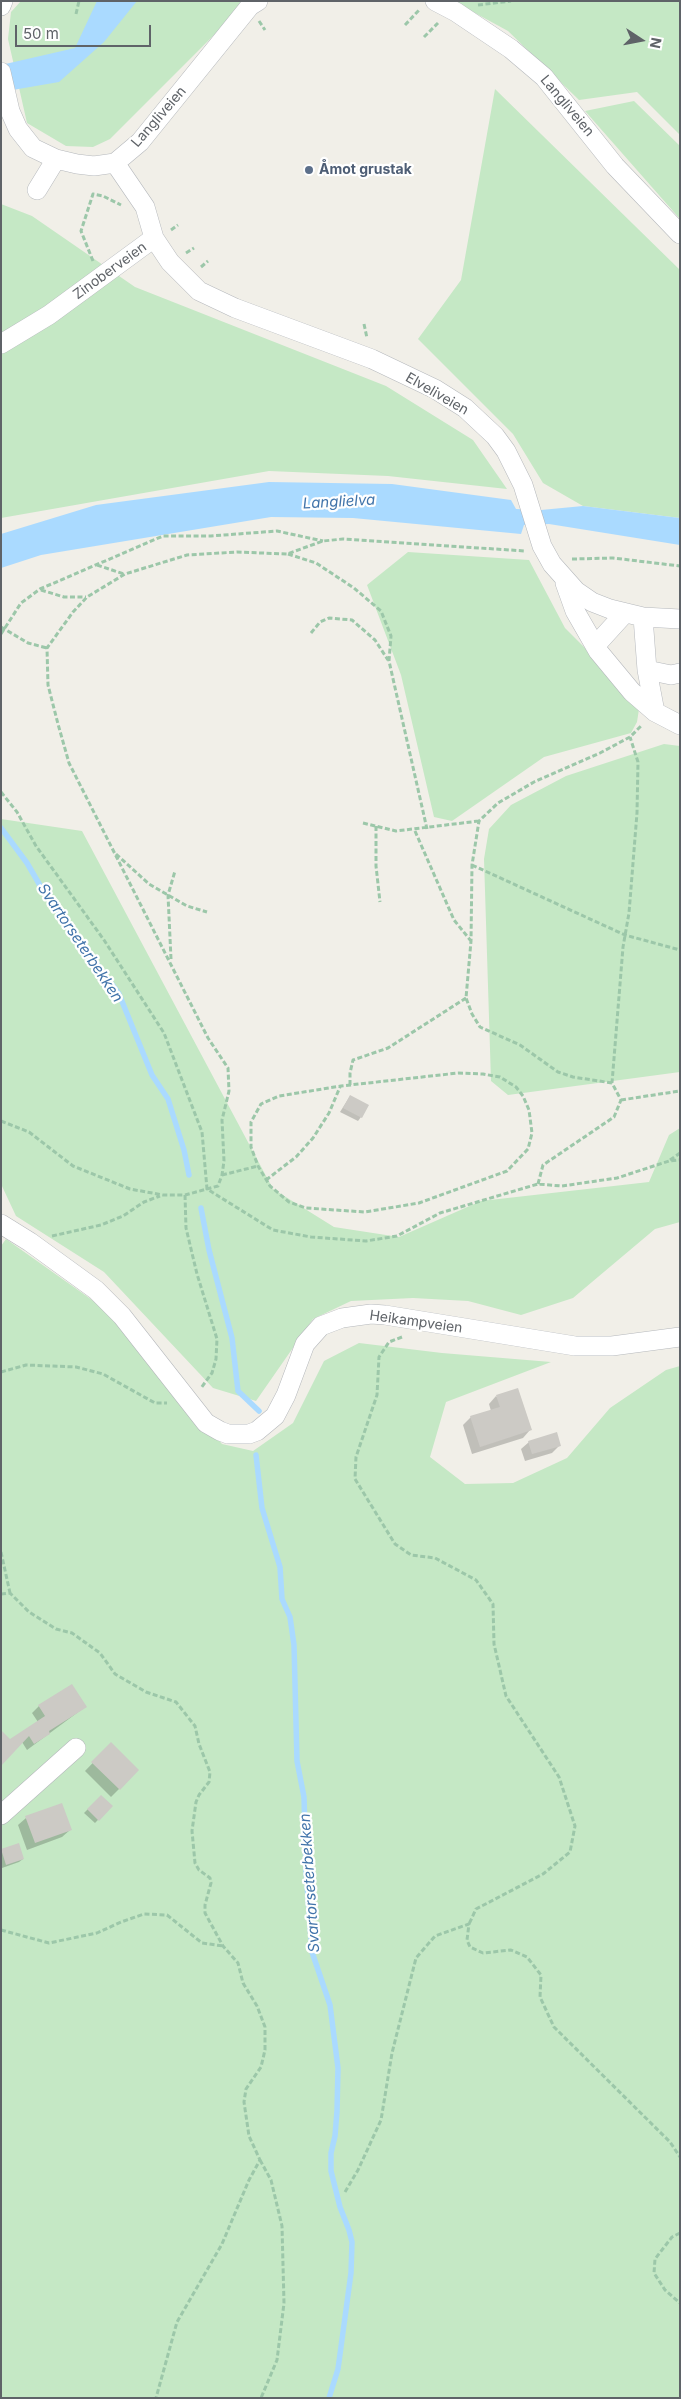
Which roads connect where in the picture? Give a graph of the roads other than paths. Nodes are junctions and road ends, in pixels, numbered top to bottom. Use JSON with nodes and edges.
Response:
{"nodes":[{"id":1,"x":3,"y":1,"type":"edge"},
{"id":2,"x":258,"y":1,"type":"edge"},
{"id":3,"x":428,"y":4,"type":"edge"},
{"id":4,"x":1,"y":6,"type":"edge"},
{"id":5,"x":1,"y":72,"type":"edge"},
{"id":6,"x":56,"y":159,"type":"junction"},
{"id":7,"x":115,"y":163,"type":"junction"},
{"id":8,"x":37,"y":190,"type":"dead end"},
{"id":9,"x":680,"y":234,"type":"edge"},
{"id":10,"x":154,"y":238,"type":"junction"},
{"id":11,"x":1,"y":344,"type":"edge"},
{"id":12,"x":563,"y":579,"type":"junction"},
{"id":13,"x":634,"y":615,"type":"junction"},
{"id":14,"x":680,"y":620,"type":"edge"},
{"id":15,"x":595,"y":646,"type":"junction"},
{"id":16,"x":647,"y":670,"type":"junction"},
{"id":17,"x":680,"y":673,"type":"edge"},
{"id":18,"x":655,"y":712,"type":"junction"},
{"id":19,"x":680,"y":725,"type":"edge"},
{"id":20,"x":1,"y":1224,"type":"edge"},
{"id":21,"x":680,"y":1337,"type":"edge"},
{"id":22,"x":76,"y":1748,"type":"dead end"},
{"id":23,"x":1,"y":1815,"type":"edge"}],
"edges":[{"from":1,"to":4,"type":"street"},
{"from":2,"to":7,"type":"street","name":"Langliveien"},
{"from":3,"to":9,"type":"street","name":"Langliveien"},
{"from":5,"to":6,"type":"street"},
{"from":6,"to":7,"type":"street"},
{"from":6,"to":8,"type":"street"},
{"from":7,"to":10,"type":"street","name":"Zinoberveien"},
{"from":10,"to":11,"type":"street","name":"Zinoberveien"},
{"from":10,"to":12,"type":"street","name":"Elveliveien"},
{"from":12,"to":13,"type":"street","name":"Elveliveien"},
{"from":12,"to":15,"type":"street"},
{"from":13,"to":14,"type":"street","name":"Elveliveien"},
{"from":13,"to":15,"type":"street"},
{"from":13,"to":16,"type":"street"},
{"from":15,"to":18,"type":"street"},
{"from":16,"to":17,"type":"street"},
{"from":16,"to":18,"type":"street"},
{"from":18,"to":19,"type":"street"},
{"from":20,"to":21,"type":"street","name":"Heikampveien"},
{"from":22,"to":23,"type":"street"}]}
